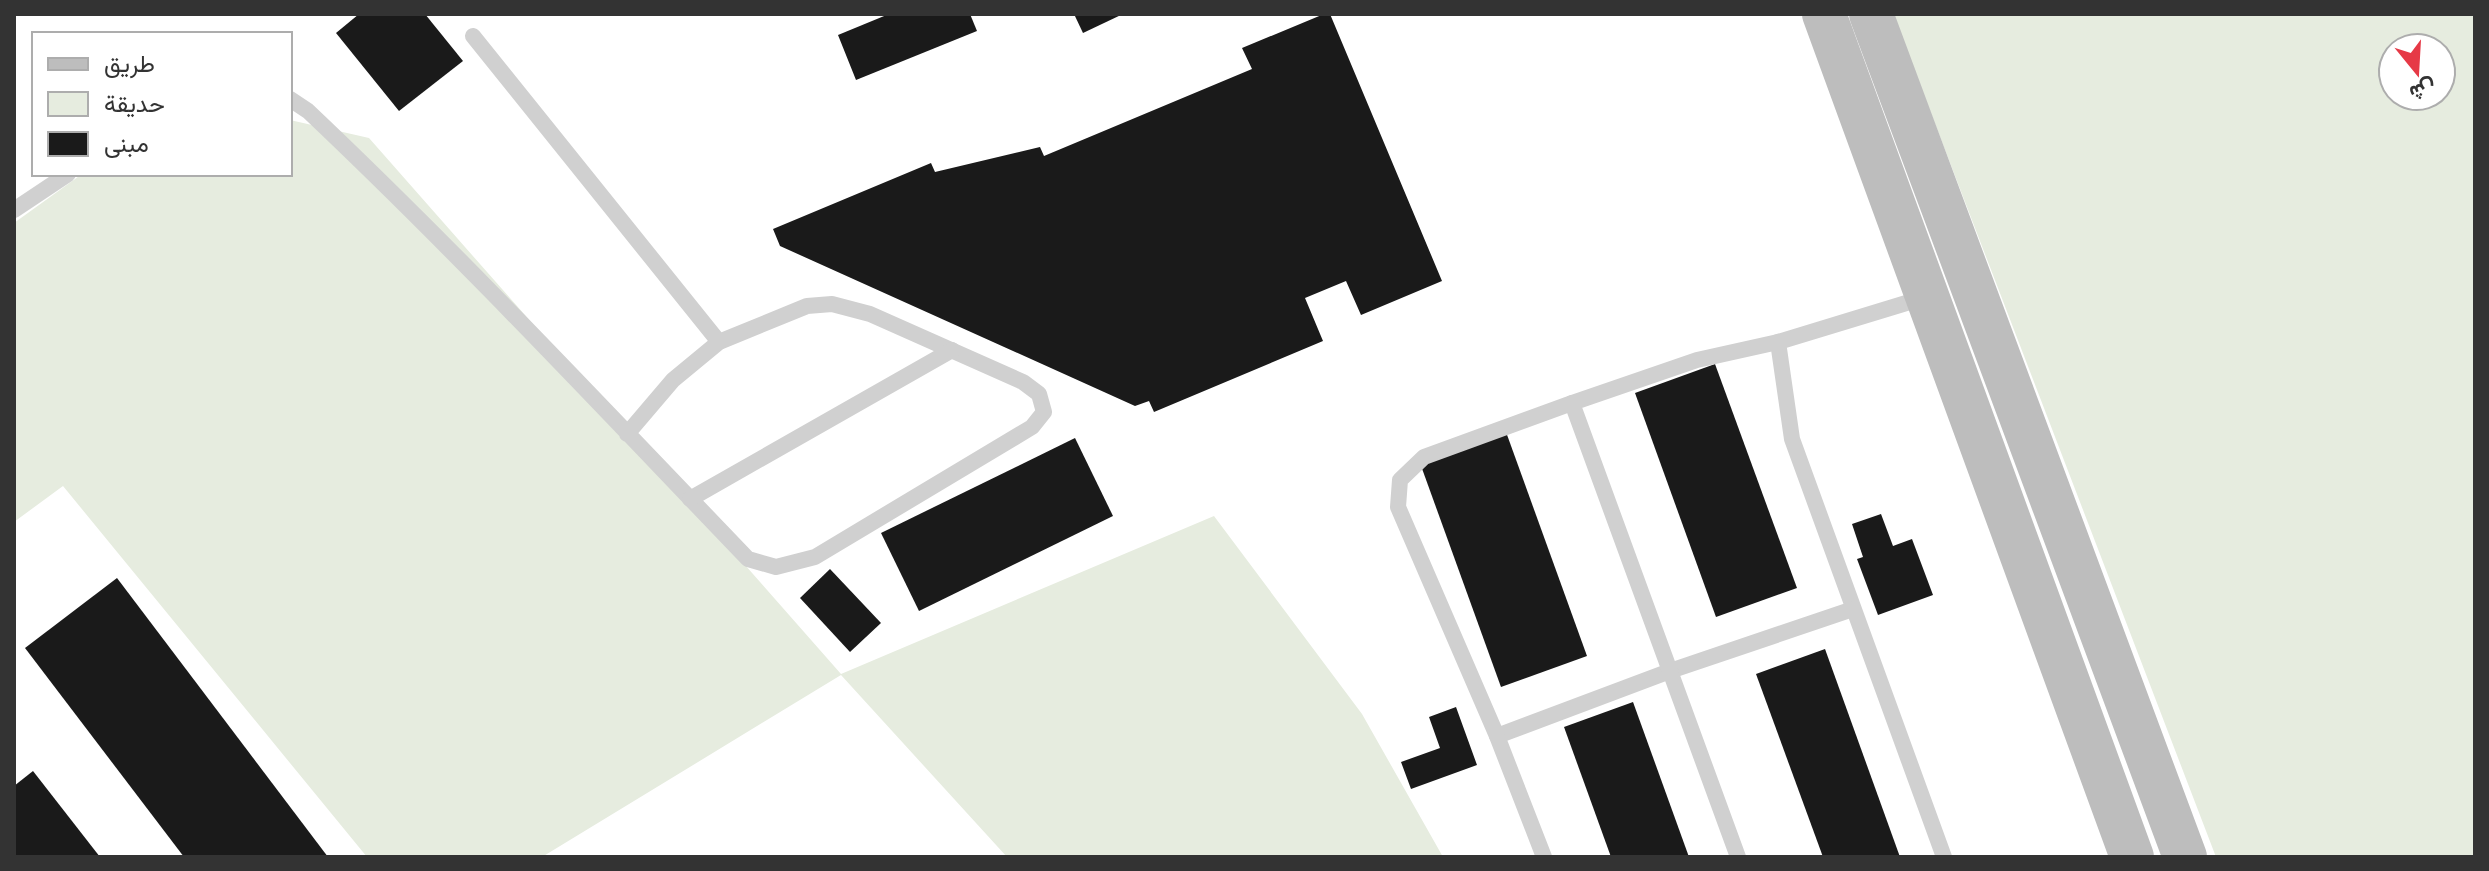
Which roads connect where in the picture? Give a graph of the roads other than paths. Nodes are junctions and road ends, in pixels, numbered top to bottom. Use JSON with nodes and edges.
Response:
{"nodes":[{"id":1,"x":1824,"y":14,"type":"edge"},
{"id":2,"x":1871,"y":14,"type":"edge"},
{"id":3,"x":473,"y":36,"type":"dead end"},
{"id":4,"x":292,"y":100,"type":"edge"},
{"id":5,"x":65,"y":176,"type":"edge"},
{"id":6,"x":14,"y":210,"type":"edge"},
{"id":7,"x":1948,"y":288,"type":"junction"},
{"id":8,"x":719,"y":342,"type":"junction"},
{"id":9,"x":1778,"y":342,"type":"junction"},
{"id":10,"x":952,"y":350,"type":"junction"},
{"id":11,"x":1572,"y":403,"type":"junction"},
{"id":12,"x":627,"y":434,"type":"junction"},
{"id":13,"x":690,"y":499,"type":"junction"},
{"id":14,"x":1853,"y":609,"type":"junction"},
{"id":15,"x":1670,"y":671,"type":"junction"},
{"id":16,"x":1497,"y":736,"type":"junction"},
{"id":17,"x":1544,"y":857,"type":"edge"},
{"id":18,"x":1738,"y":857,"type":"edge"},
{"id":19,"x":1944,"y":857,"type":"edge"},
{"id":20,"x":2132,"y":857,"type":"edge"},
{"id":21,"x":2185,"y":857,"type":"edge"}],
"edges":[{"from":1,"to":7,"type":"main road"},
{"from":2,"to":7,"type":"main road"},
{"from":3,"to":8,"type":"lane"},
{"from":4,"to":12,"type":"lane"},
{"from":5,"to":6,"type":"lane"},
{"from":7,"to":9,"type":"lane"},
{"from":7,"to":20,"type":"main road"},
{"from":7,"to":21,"type":"main road"},
{"from":8,"to":10,"type":"lane"},
{"from":8,"to":12,"type":"lane"},
{"from":9,"to":11,"type":"lane"},
{"from":9,"to":14,"type":"lane"},
{"from":10,"to":13,"type":"lane"},
{"from":10,"to":13,"type":"lane"},
{"from":11,"to":15,"type":"lane"},
{"from":11,"to":16,"type":"lane"},
{"from":12,"to":13,"type":"lane"},
{"from":14,"to":15,"type":"lane"},
{"from":14,"to":19,"type":"lane"},
{"from":15,"to":16,"type":"lane"},
{"from":15,"to":18,"type":"lane"},
{"from":16,"to":17,"type":"lane"}]}
